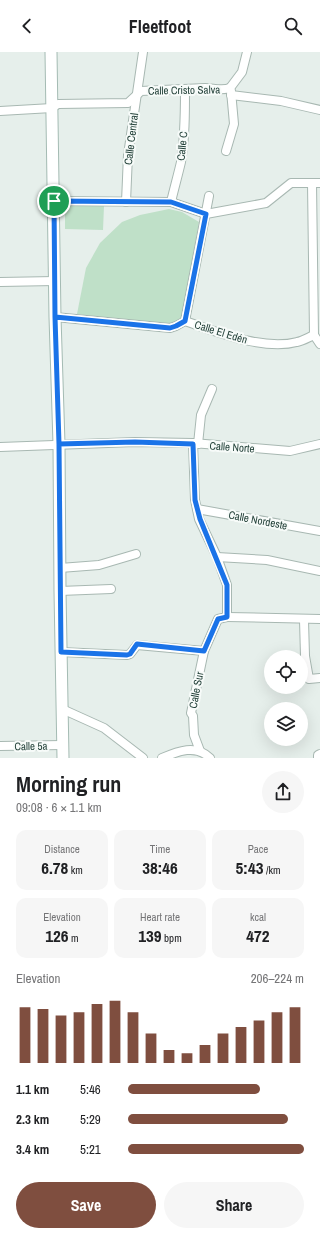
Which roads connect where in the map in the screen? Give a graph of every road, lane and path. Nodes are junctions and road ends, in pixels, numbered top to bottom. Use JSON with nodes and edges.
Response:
{"nodes":[{"id":1,"x":51,"y":52,"type":"edge"},
{"id":2,"x":143,"y":52,"type":"edge"},
{"id":3,"x":247,"y":52,"type":"edge"},
{"id":4,"x":185,"y":89,"type":"junction"},
{"id":5,"x":231,"y":92,"type":"junction"},
{"id":6,"x":137,"y":94,"type":"junction"},
{"id":7,"x":52,"y":108,"type":"junction"},
{"id":8,"x":320,"y":110,"type":"edge"},
{"id":9,"x":0,"y":111,"type":"edge"},
{"id":10,"x":226,"y":151,"type":"dead end"},
{"id":11,"x":316,"y":183,"type":"edge"},
{"id":12,"x":209,"y":196,"type":"dead end"},
{"id":13,"x":54,"y":201,"type":"junction"},
{"id":14,"x":126,"y":202,"type":"junction"},
{"id":15,"x":171,"y":202,"type":"junction"},
{"id":16,"x":206,"y":214,"type":"junction"},
{"id":17,"x":55,"y":280,"type":"junction"},
{"id":18,"x":0,"y":282,"type":"edge"},
{"id":19,"x":55,"y":317,"type":"junction"},
{"id":20,"x":185,"y":321,"type":"junction"},
{"id":21,"x":314,"y":335,"type":"junction"},
{"id":22,"x":320,"y":344,"type":"edge"},
{"id":23,"x":212,"y":389,"type":"dead end"},
{"id":24,"x":59,"y":444,"type":"junction"},
{"id":25,"x":196,"y":444,"type":"junction"},
{"id":26,"x":320,"y":444,"type":"edge"},
{"id":27,"x":0,"y":447,"type":"edge"},
{"id":28,"x":197,"y":509,"type":"junction"},
{"id":29,"x":320,"y":531,"type":"edge"},
{"id":30,"x":136,"y":554,"type":"dead end"},
{"id":31,"x":216,"y":557,"type":"junction"},
{"id":32,"x":60,"y":568,"type":"junction"},
{"id":33,"x":320,"y":571,"type":"edge"},
{"id":34,"x":111,"y":589,"type":"dead end"},
{"id":35,"x":60,"y":591,"type":"junction"},
{"id":36,"x":227,"y":617,"type":"junction"},
{"id":37,"x":320,"y":619,"type":"edge"},
{"id":38,"x":304,"y":620,"type":"junction"},
{"id":39,"x":204,"y":651,"type":"junction"},
{"id":40,"x":61,"y":652,"type":"junction"},
{"id":41,"x":320,"y":678,"type":"edge"},
{"id":42,"x":62,"y":709,"type":"junction"},
{"id":43,"x":62,"y":745,"type":"junction"},
{"id":44,"x":0,"y":746,"type":"edge"},
{"id":45,"x":200,"y":751,"type":"junction"},
{"id":46,"x":320,"y":754,"type":"edge"},
{"id":47,"x":63,"y":758,"type":"edge"},
{"id":48,"x":143,"y":758,"type":"edge"},
{"id":49,"x":162,"y":758,"type":"edge"},
{"id":50,"x":210,"y":758,"type":"edge"},
{"id":51,"x":318,"y":758,"type":"edge"}],
"edges":[{"from":1,"to":7,"type":"main road"},
{"from":2,"to":6,"type":"street","name":"Calle Central"},
{"from":3,"to":5,"type":"street"},
{"from":4,"to":5,"type":"street","name":"Calle Cristo Salva"},
{"from":4,"to":6,"type":"street","name":"Calle Cristo Salva"},
{"from":4,"to":15,"type":"street","name":"Calle C"},
{"from":5,"to":8,"type":"street","name":"Calle Cristo Salva"},
{"from":5,"to":10,"type":"street"},
{"from":6,"to":7,"type":"street","name":"Calle Cristo Salva"},
{"from":6,"to":14,"type":"street","name":"Calle Central"},
{"from":7,"to":9,"type":"street","name":"Calle Cristo Salva"},
{"from":7,"to":13,"type":"main road"},
{"from":11,"to":16,"type":"street"},
{"from":11,"to":21,"type":"street"},
{"from":12,"to":16,"type":"street"},
{"from":13,"to":14,"type":"street"},
{"from":13,"to":17,"type":"main road"},
{"from":14,"to":15,"type":"street"},
{"from":15,"to":16,"type":"street"},
{"from":16,"to":20,"type":"street"},
{"from":17,"to":18,"type":"street"},
{"from":17,"to":19,"type":"main road"},
{"from":19,"to":20,"type":"street","name":"Calle El Edén"},
{"from":19,"to":24,"type":"main road"},
{"from":20,"to":21,"type":"street","name":"Calle El Edén"},
{"from":21,"to":22,"type":"street"},
{"from":23,"to":25,"type":"street"},
{"from":24,"to":25,"type":"street","name":"Calle Norte"},
{"from":24,"to":27,"type":"street","name":"Calle Norte"},
{"from":24,"to":32,"type":"main road"},
{"from":25,"to":26,"type":"street","name":"Calle Norte"},
{"from":25,"to":28,"type":"street"},
{"from":28,"to":29,"type":"street","name":"Calle Nordeste"},
{"from":28,"to":31,"type":"street"},
{"from":30,"to":32,"type":"street"},
{"from":31,"to":33,"type":"street"},
{"from":31,"to":36,"type":"street"},
{"from":32,"to":35,"type":"main road"},
{"from":34,"to":35,"type":"street"},
{"from":35,"to":40,"type":"main road"},
{"from":36,"to":38,"type":"street"},
{"from":36,"to":39,"type":"street","name":"Calle Sur"},
{"from":37,"to":38,"type":"street"},
{"from":38,"to":41,"type":"street"},
{"from":39,"to":40,"type":"street"},
{"from":39,"to":45,"type":"street","name":"Calle Sur"},
{"from":40,"to":42,"type":"main road"},
{"from":42,"to":43,"type":"main road"},
{"from":42,"to":48,"type":"street"},
{"from":43,"to":44,"type":"street","name":"Calle 5a"},
{"from":43,"to":47,"type":"main road"},
{"from":45,"to":49,"type":"street"},
{"from":45,"to":50,"type":"street"},
{"from":46,"to":51,"type":"street"}]}
